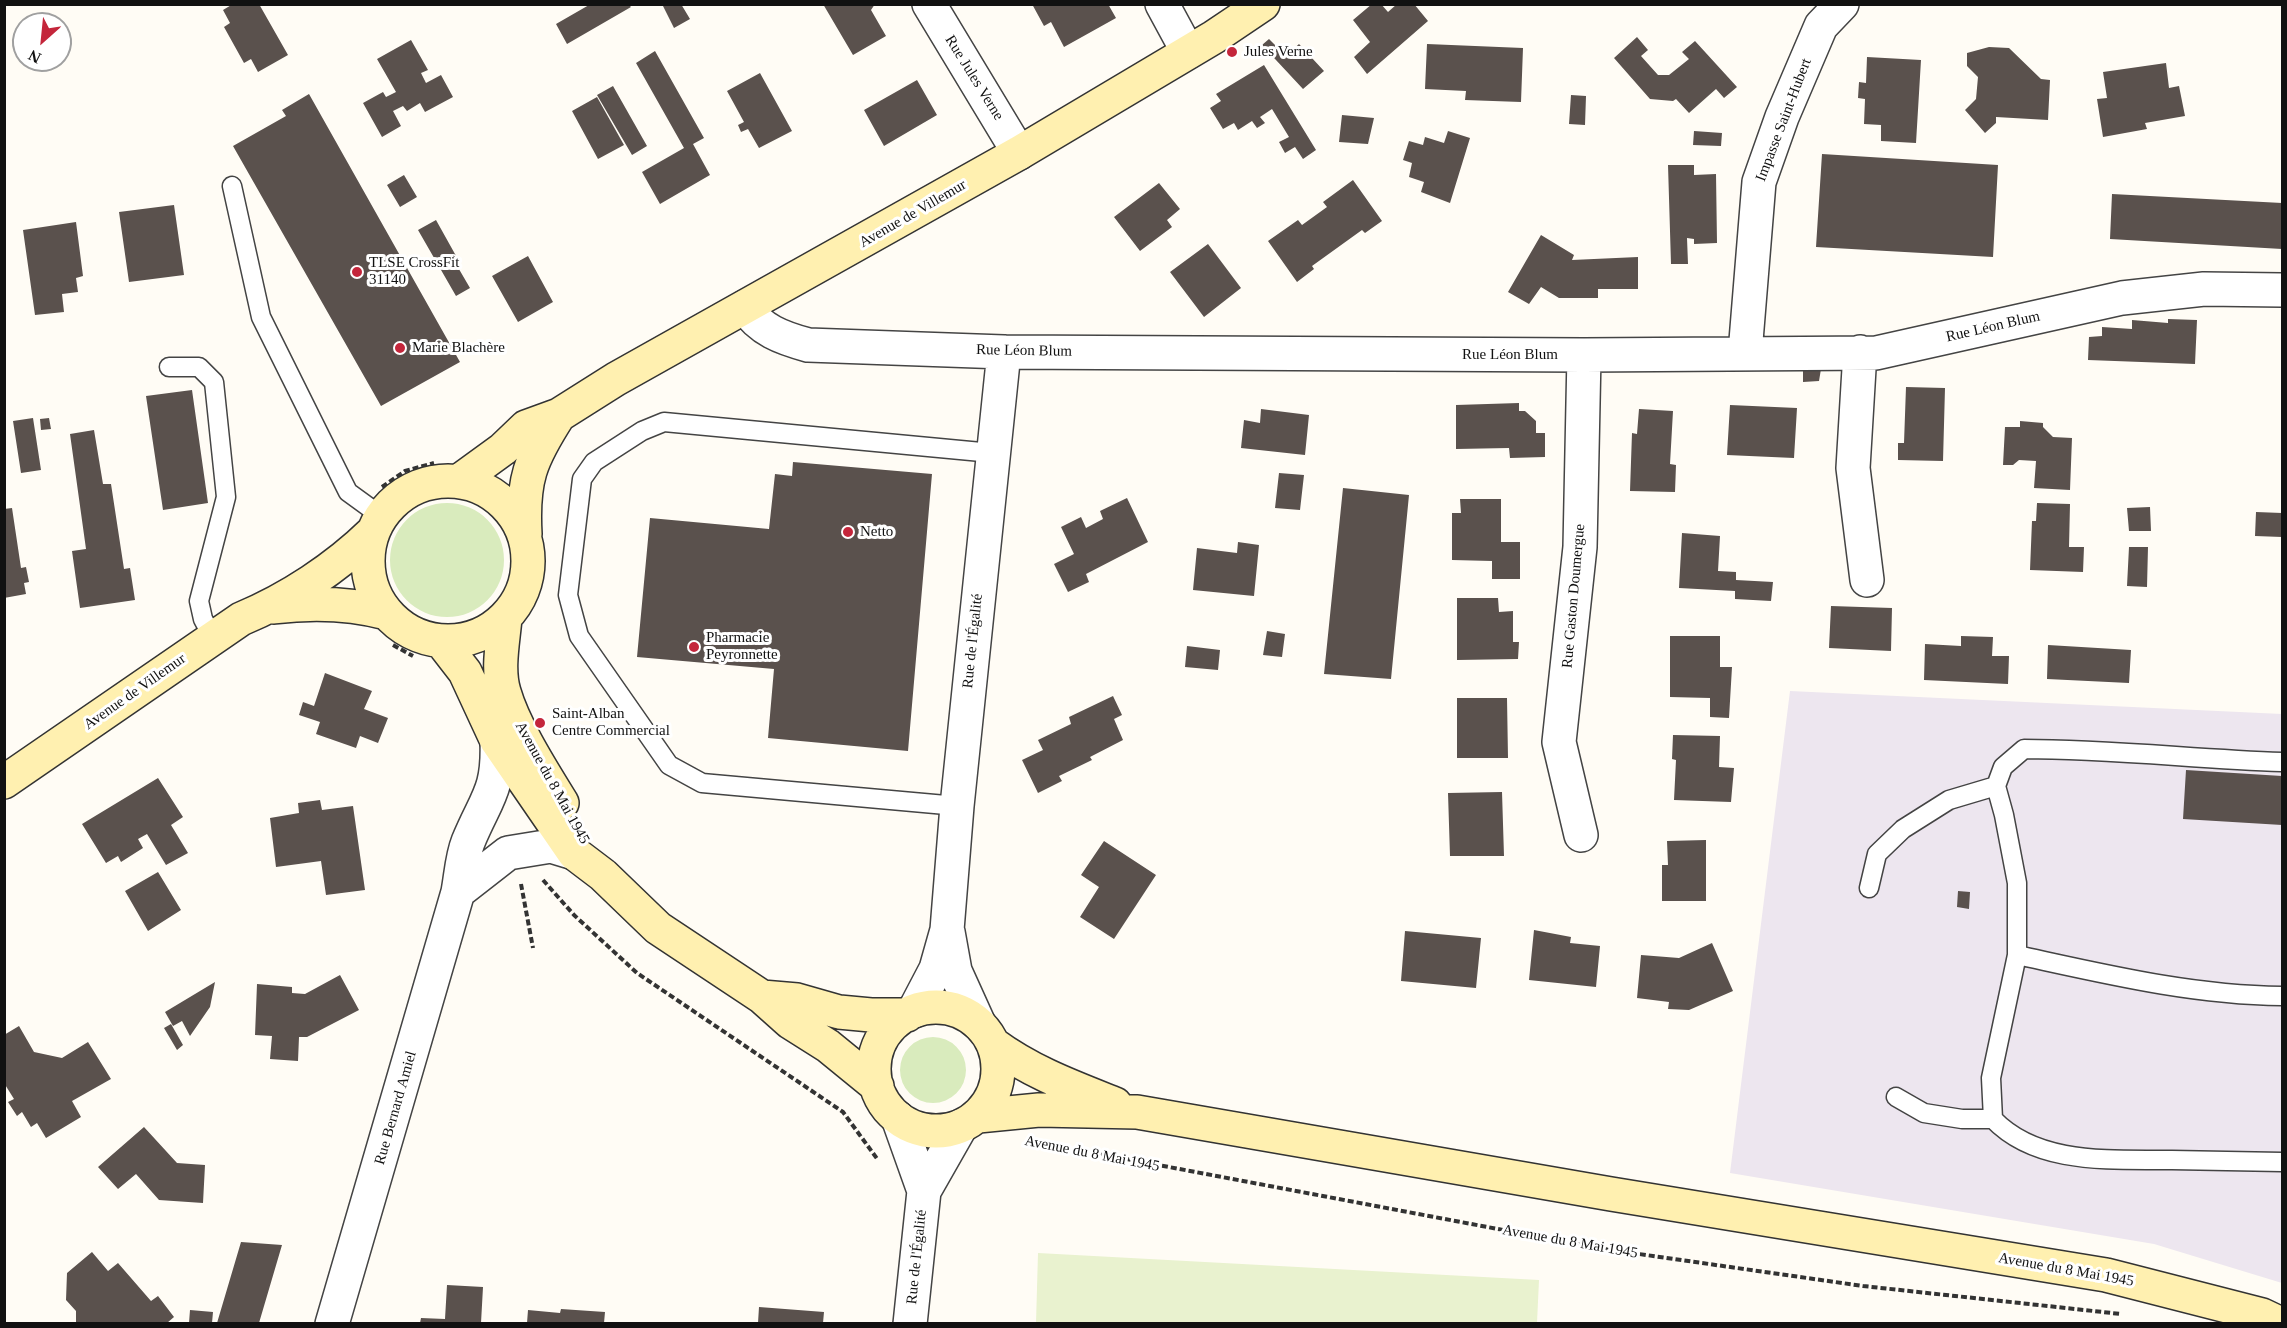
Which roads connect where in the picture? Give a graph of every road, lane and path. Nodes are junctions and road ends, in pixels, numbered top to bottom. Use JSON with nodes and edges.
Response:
{"nodes":[{"id":1,"x":929,"y":4,"type":"edge"},
{"id":2,"x":1162,"y":4,"type":"edge"},
{"id":3,"x":1263,"y":4,"type":"edge"},
{"id":4,"x":1842,"y":4,"type":"edge"},
{"id":5,"x":1188,"y":52,"type":"junction"},
{"id":6,"x":1019,"y":153,"type":"junction"},
{"id":7,"x":232,"y":186,"type":"dead end"},
{"id":8,"x":2283,"y":290,"type":"edge"},
{"id":9,"x":745,"y":308,"type":"junction"},
{"id":10,"x":1004,"y":352,"type":"junction"},
{"id":11,"x":1860,"y":352,"type":"junction"},
{"id":12,"x":1745,"y":353,"type":"junction"},
{"id":13,"x":1584,"y":355,"type":"junction"},
{"id":14,"x":169,"y":367,"type":"dead end"},
{"id":15,"x":559,"y":415,"type":"junction"},
{"id":16,"x":992,"y":453,"type":"junction"},
{"id":17,"x":459,"y":481,"type":"junction"},
{"id":18,"x":377,"y":524,"type":"junction"},
{"id":19,"x":525,"y":536,"type":"junction"},
{"id":20,"x":1868,"y":580,"type":"dead end"},
{"id":21,"x":269,"y":608,"type":"junction"},
{"id":22,"x":387,"y":613,"type":"junction"},
{"id":23,"x":505,"y":618,"type":"junction"},
{"id":24,"x":213,"y":638,"type":"junction"},
{"id":25,"x":441,"y":641,"type":"junction"},
{"id":26,"x":496,"y":741,"type":"junction"},
{"id":27,"x":2283,"y":762,"type":"edge"},
{"id":28,"x":4,"y":782,"type":"edge"},
{"id":29,"x":1996,"y":786,"type":"junction"},
{"id":30,"x":957,"y":806,"type":"junction"},
{"id":31,"x":1581,"y":835,"type":"dead end"},
{"id":32,"x":574,"y":853,"type":"junction"},
{"id":33,"x":540,"y":876,"type":"dead end"},
{"id":34,"x":603,"y":876,"type":"junction"},
{"id":35,"x":519,"y":877,"type":"dead end"},
{"id":36,"x":1869,"y":888,"type":"dead end"},
{"id":37,"x":458,"y":892,"type":"junction"},
{"id":38,"x":947,"y":930,"type":"junction"},
{"id":39,"x":533,"y":948,"type":"dead end"},
{"id":40,"x":2017,"y":955,"type":"junction"},
{"id":41,"x":2283,"y":996,"type":"edge"},
{"id":42,"x":762,"y":997,"type":"junction"},
{"id":43,"x":910,"y":1013,"type":"junction"},
{"id":44,"x":986,"y":1034,"type":"junction"},
{"id":45,"x":877,"y":1086,"type":"junction"},
{"id":46,"x":1896,"y":1097,"type":"dead end"},
{"id":47,"x":1137,"y":1112,"type":"junction"},
{"id":48,"x":898,"y":1118,"type":"junction"},
{"id":49,"x":1993,"y":1119,"type":"junction"},
{"id":50,"x":970,"y":1121,"type":"junction"},
{"id":51,"x":1036,"y":1141,"type":"dead end"},
{"id":52,"x":2283,"y":1162,"type":"edge"},
{"id":53,"x":885,"y":1166,"type":"dead end"},
{"id":54,"x":924,"y":1191,"type":"junction"},
{"id":55,"x":2124,"y":1315,"type":"dead end"},
{"id":56,"x":332,"y":1323,"type":"edge"},
{"id":57,"x":910,"y":1323,"type":"edge"},
{"id":58,"x":2281,"y":1323,"type":"edge"}],
"edges":[{"from":1,"to":6,"type":"street","name":"Rue Jules Verne"},
{"from":2,"to":5,"type":"street"},
{"from":3,"to":5,"type":"main road","name":"Avenue de Villemur"},
{"from":4,"to":12,"type":"street","name":"Impasse Saint-Hubert"},
{"from":5,"to":6,"type":"main road","name":"Avenue de Villemur"},
{"from":6,"to":9,"type":"main road","name":"Avenue de Villemur"},
{"from":7,"to":18,"type":"lane"},
{"from":8,"to":11,"type":"street","name":"Rue Léon Blum"},
{"from":9,"to":10,"type":"street","name":"Rue Léon Blum"},
{"from":9,"to":15,"type":"main road","name":"Avenue de Villemur"},
{"from":10,"to":13,"type":"street","name":"Rue Léon Blum"},
{"from":10,"to":16,"type":"street","name":"Rue de l'Égalité"},
{"from":11,"to":12,"type":"street","name":"Rue Léon Blum"},
{"from":11,"to":20,"type":"street"},
{"from":12,"to":13,"type":"street","name":"Rue Léon Blum"},
{"from":13,"to":31,"type":"street","name":"Rue Gaston Doumergue"},
{"from":14,"to":24,"type":"lane"},
{"from":15,"to":17,"type":"main road","name":"Avenue de Villemur"},
{"from":15,"to":19,"type":"main road","name":"Avenue de Villemur"},
{"from":16,"to":30,"type":"street","name":"Rue de l'Égalité"},
{"from":16,"to":30,"type":"lane"},
{"from":17,"to":18,"type":"main road"},
{"from":17,"to":19,"type":"main road"},
{"from":18,"to":21,"type":"main road","name":"Avenue de Villemur"},
{"from":18,"to":22,"type":"main road"},
{"from":19,"to":23,"type":"main road"},
{"from":21,"to":22,"type":"main road","name":"Avenue de Villemur"},
{"from":21,"to":24,"type":"main road","name":"Avenue de Villemur"},
{"from":22,"to":25,"type":"main road"},
{"from":23,"to":25,"type":"main road"},
{"from":23,"to":34,"type":"main road","name":"Avenue du 8 Mai 1945"},
{"from":24,"to":28,"type":"main road","name":"Avenue de Villemur"},
{"from":25,"to":26,"type":"main road","name":"Avenue du 8 Mai 1945"},
{"from":26,"to":32,"type":"main road","name":"Avenue du 8 Mai 1945"},
{"from":26,"to":37,"type":"street","name":"Rue Bernard Amiel"},
{"from":27,"to":29,"type":"lane"},
{"from":29,"to":36,"type":"lane"},
{"from":29,"to":40,"type":"lane"},
{"from":30,"to":38,"type":"street","name":"Rue de l'Égalité"},
{"from":32,"to":34,"type":"main road","name":"Avenue du 8 Mai 1945"},
{"from":32,"to":37,"type":"street"},
{"from":33,"to":53,"type":"path"},
{"from":34,"to":42,"type":"main road","name":"Avenue du 8 Mai 1945"},
{"from":35,"to":39,"type":"path"},
{"from":37,"to":56,"type":"street","name":"Rue Bernard Amiel"},
{"from":38,"to":43,"type":"street","name":"Rue de l'Égalité"},
{"from":38,"to":44,"type":"street","name":"Rue de l'Égalité"},
{"from":40,"to":41,"type":"lane"},
{"from":40,"to":49,"type":"lane"},
{"from":42,"to":43,"type":"main road","name":"Avenue du 8 Mai 1945"},
{"from":42,"to":45,"type":"main road","name":"Avenue du 8 Mai 1945"},
{"from":43,"to":44,"type":"main road"},
{"from":43,"to":45,"type":"main road"},
{"from":44,"to":47,"type":"main road","name":"Avenue du 8 Mai 1945"},
{"from":44,"to":50,"type":"main road"},
{"from":45,"to":48,"type":"main road"},
{"from":46,"to":49,"type":"lane"},
{"from":47,"to":50,"type":"main road","name":"Avenue du 8 Mai 1945"},
{"from":47,"to":58,"type":"main road","name":"Avenue du 8 Mai 1945"},
{"from":48,"to":50,"type":"main road"},
{"from":48,"to":54,"type":"street","name":"Rue de l'Égalité"},
{"from":49,"to":52,"type":"lane"},
{"from":50,"to":54,"type":"street","name":"Rue de l'Égalité"},
{"from":51,"to":55,"type":"path","name":"Avenue du 8 Mai 1945"},
{"from":54,"to":57,"type":"street","name":"Rue de l'Égalité"}]}
